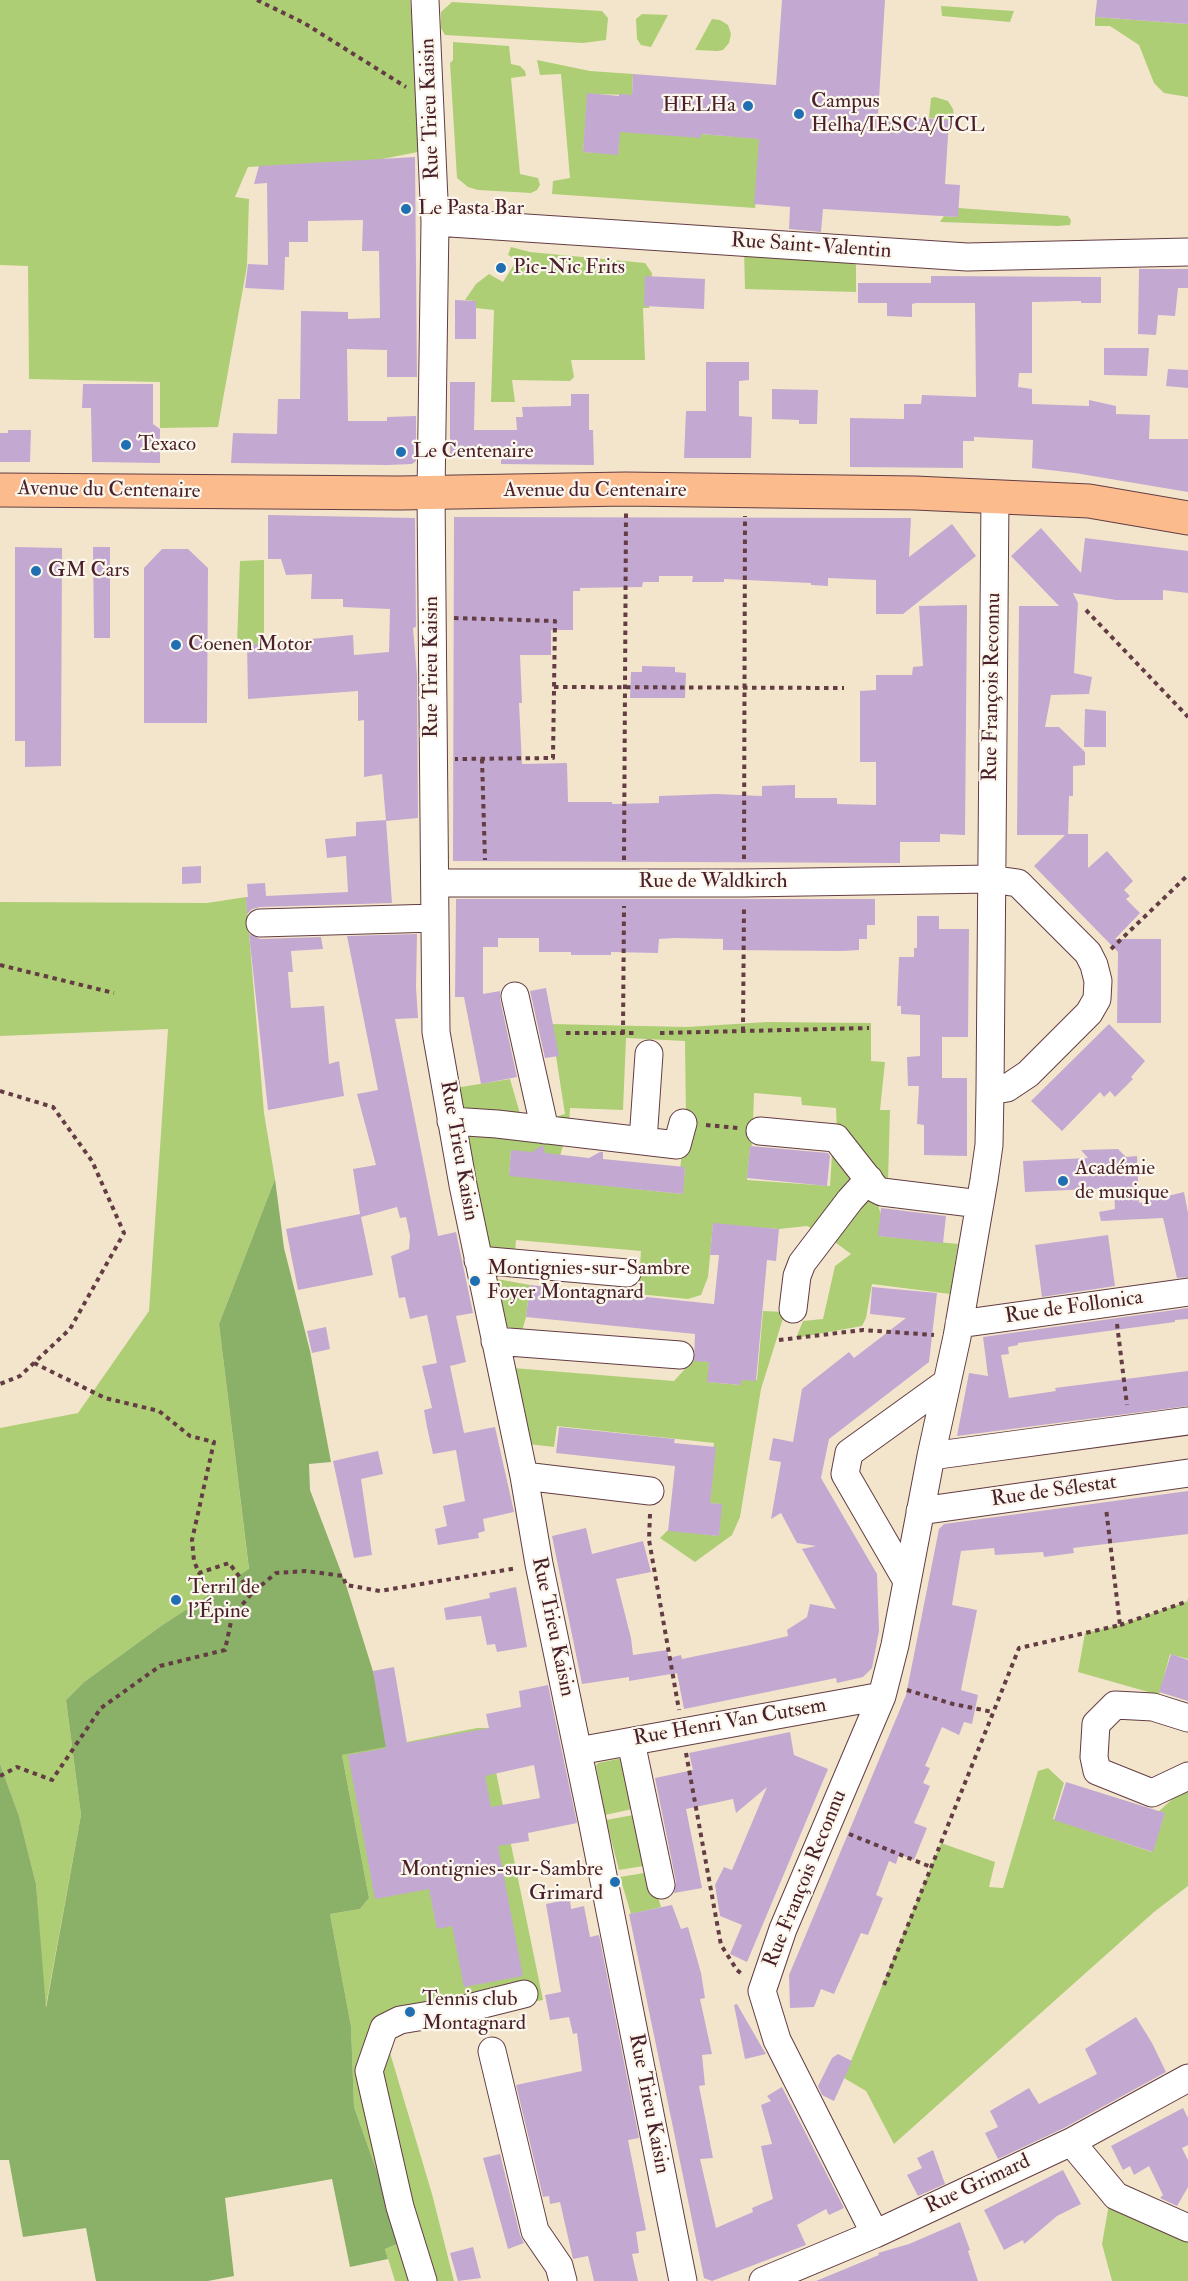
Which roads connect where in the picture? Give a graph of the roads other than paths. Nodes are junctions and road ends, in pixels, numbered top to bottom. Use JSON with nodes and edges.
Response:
{"nodes":[{"id":1,"x":425,"y":0,"type":"edge"},
{"id":2,"x":435,"y":222,"type":"junction"},
{"id":3,"x":1188,"y":252,"type":"edge"},
{"id":4,"x":0,"y":490,"type":"edge"},
{"id":5,"x":431,"y":493,"type":"junction"},
{"id":6,"x":995,"y":495,"type":"junction"},
{"id":7,"x":1188,"y":518,"type":"edge"},
{"id":8,"x":990,"y":879,"type":"junction"},
{"id":9,"x":435,"y":883,"type":"junction"},
{"id":10,"x":435,"y":918,"type":"junction"},
{"id":11,"x":260,"y":922,"type":"dead end"},
{"id":12,"x":515,"y":996,"type":"dead end"},
{"id":13,"x":650,"y":1040,"type":"road end"},
{"id":14,"x":990,"y":1091,"type":"junction"},
{"id":15,"x":451,"y":1121,"type":"junction"},
{"id":16,"x":683,"y":1123,"type":"road end"},
{"id":17,"x":545,"y":1130,"type":"junction"},
{"id":18,"x":763,"y":1131,"type":"road end"},
{"id":19,"x":643,"y":1141,"type":"junction"},
{"id":20,"x":869,"y":1179,"type":"junction"},
{"id":21,"x":980,"y":1204,"type":"junction"},
{"id":22,"x":478,"y":1260,"type":"junction"},
{"id":23,"x":627,"y":1273,"type":"dead end"},
{"id":24,"x":1188,"y":1292,"type":"edge"},
{"id":25,"x":793,"y":1310,"type":"dead end"},
{"id":26,"x":958,"y":1331,"type":"junction"},
{"id":27,"x":495,"y":1341,"type":"junction"},
{"id":28,"x":680,"y":1355,"type":"dead end"},
{"id":29,"x":946,"y":1383,"type":"junction"},
{"id":30,"x":1188,"y":1421,"type":"edge"},
{"id":31,"x":931,"y":1456,"type":"junction"},
{"id":32,"x":1188,"y":1473,"type":"edge"},
{"id":33,"x":524,"y":1476,"type":"junction"},
{"id":34,"x":650,"y":1491,"type":"road end"},
{"id":35,"x":920,"y":1510,"type":"junction"},
{"id":36,"x":907,"y":1581,"type":"junction"},
{"id":37,"x":883,"y":1690,"type":"junction"},
{"id":38,"x":1188,"y":1718,"type":"edge"},
{"id":39,"x":631,"y":1742,"type":"junction"},
{"id":40,"x":578,"y":1751,"type":"junction"},
{"id":41,"x":1188,"y":1776,"type":"edge"},
{"id":42,"x":661,"y":1885,"type":"dead end"},
{"id":43,"x":524,"y":1994,"type":"dead end"},
{"id":44,"x":492,"y":2051,"type":"dead end"},
{"id":45,"x":1188,"y":2078,"type":"edge"},
{"id":46,"x":1071,"y":2142,"type":"junction"},
{"id":47,"x":1188,"y":2228,"type":"edge"},
{"id":48,"x":875,"y":2234,"type":"junction"},
{"id":49,"x":423,"y":2281,"type":"edge"},
{"id":50,"x":563,"y":2281,"type":"edge"},
{"id":51,"x":683,"y":2281,"type":"edge"},
{"id":52,"x":763,"y":2281,"type":"edge"}],
"edges":[{"from":1,"to":2,"type":"street","name":"Rue Trieu Kaisin"},
{"from":2,"to":3,"type":"street","name":"Rue Saint-Valentin"},
{"from":2,"to":5,"type":"street","name":"Rue Trieu Kaisin"},
{"from":4,"to":5,"type":"main road","name":"Avenue du Centenaire"},
{"from":5,"to":6,"type":"main road","name":"Avenue du Centenaire"},
{"from":5,"to":9,"type":"street","name":"Rue Trieu Kaisin"},
{"from":6,"to":7,"type":"main road","name":"Avenue du Centenaire"},
{"from":6,"to":8,"type":"street","name":"Rue François Reconnu"},
{"from":8,"to":9,"type":"street","name":"Rue de Waldkirch"},
{"from":8,"to":14,"type":"street","name":"Rue François Reconnu"},
{"from":8,"to":14,"type":"street"},
{"from":9,"to":10,"type":"street","name":"Rue Trieu Kaisin"},
{"from":10,"to":11,"type":"street"},
{"from":10,"to":15,"type":"street","name":"Rue Trieu Kaisin"},
{"from":12,"to":17,"type":"street"},
{"from":13,"to":19,"type":"street"},
{"from":14,"to":21,"type":"street","name":"Rue François Reconnu"},
{"from":15,"to":17,"type":"street"},
{"from":15,"to":22,"type":"street","name":"Rue Trieu Kaisin"},
{"from":16,"to":19,"type":"street"},
{"from":17,"to":19,"type":"street"},
{"from":18,"to":20,"type":"street"},
{"from":20,"to":21,"type":"street"},
{"from":20,"to":25,"type":"street"},
{"from":21,"to":26,"type":"street","name":"Rue François Reconnu"},
{"from":22,"to":23,"type":"street"},
{"from":22,"to":27,"type":"street","name":"Rue Trieu Kaisin"},
{"from":24,"to":26,"type":"street","name":"Rue de Follonica"},
{"from":26,"to":29,"type":"street","name":"Rue François Reconnu"},
{"from":27,"to":28,"type":"street"},
{"from":27,"to":33,"type":"street","name":"Rue Trieu Kaisin"},
{"from":29,"to":31,"type":"street","name":"Rue François Reconnu"},
{"from":29,"to":36,"type":"street"},
{"from":30,"to":31,"type":"street"},
{"from":31,"to":35,"type":"street","name":"Rue François Reconnu"},
{"from":32,"to":35,"type":"street","name":"Rue de Sélestat"},
{"from":33,"to":34,"type":"street"},
{"from":33,"to":40,"type":"street","name":"Rue Trieu Kaisin"},
{"from":35,"to":36,"type":"street","name":"Rue François Reconnu"},
{"from":36,"to":37,"type":"street","name":"Rue François Reconnu"},
{"from":37,"to":39,"type":"street","name":"Rue Henri Van Cutsem"},
{"from":37,"to":48,"type":"street","name":"Rue François Reconnu"},
{"from":38,"to":41,"type":"street"},
{"from":39,"to":40,"type":"street","name":"Rue Henri Van Cutsem"},
{"from":39,"to":42,"type":"street"},
{"from":40,"to":51,"type":"street","name":"Rue Trieu Kaisin"},
{"from":43,"to":49,"type":"street"},
{"from":44,"to":50,"type":"street"},
{"from":45,"to":46,"type":"street","name":"Rue Grimard"},
{"from":46,"to":47,"type":"street"},
{"from":46,"to":48,"type":"street","name":"Rue Grimard"},
{"from":48,"to":52,"type":"street","name":"Rue Grimard"}]}
